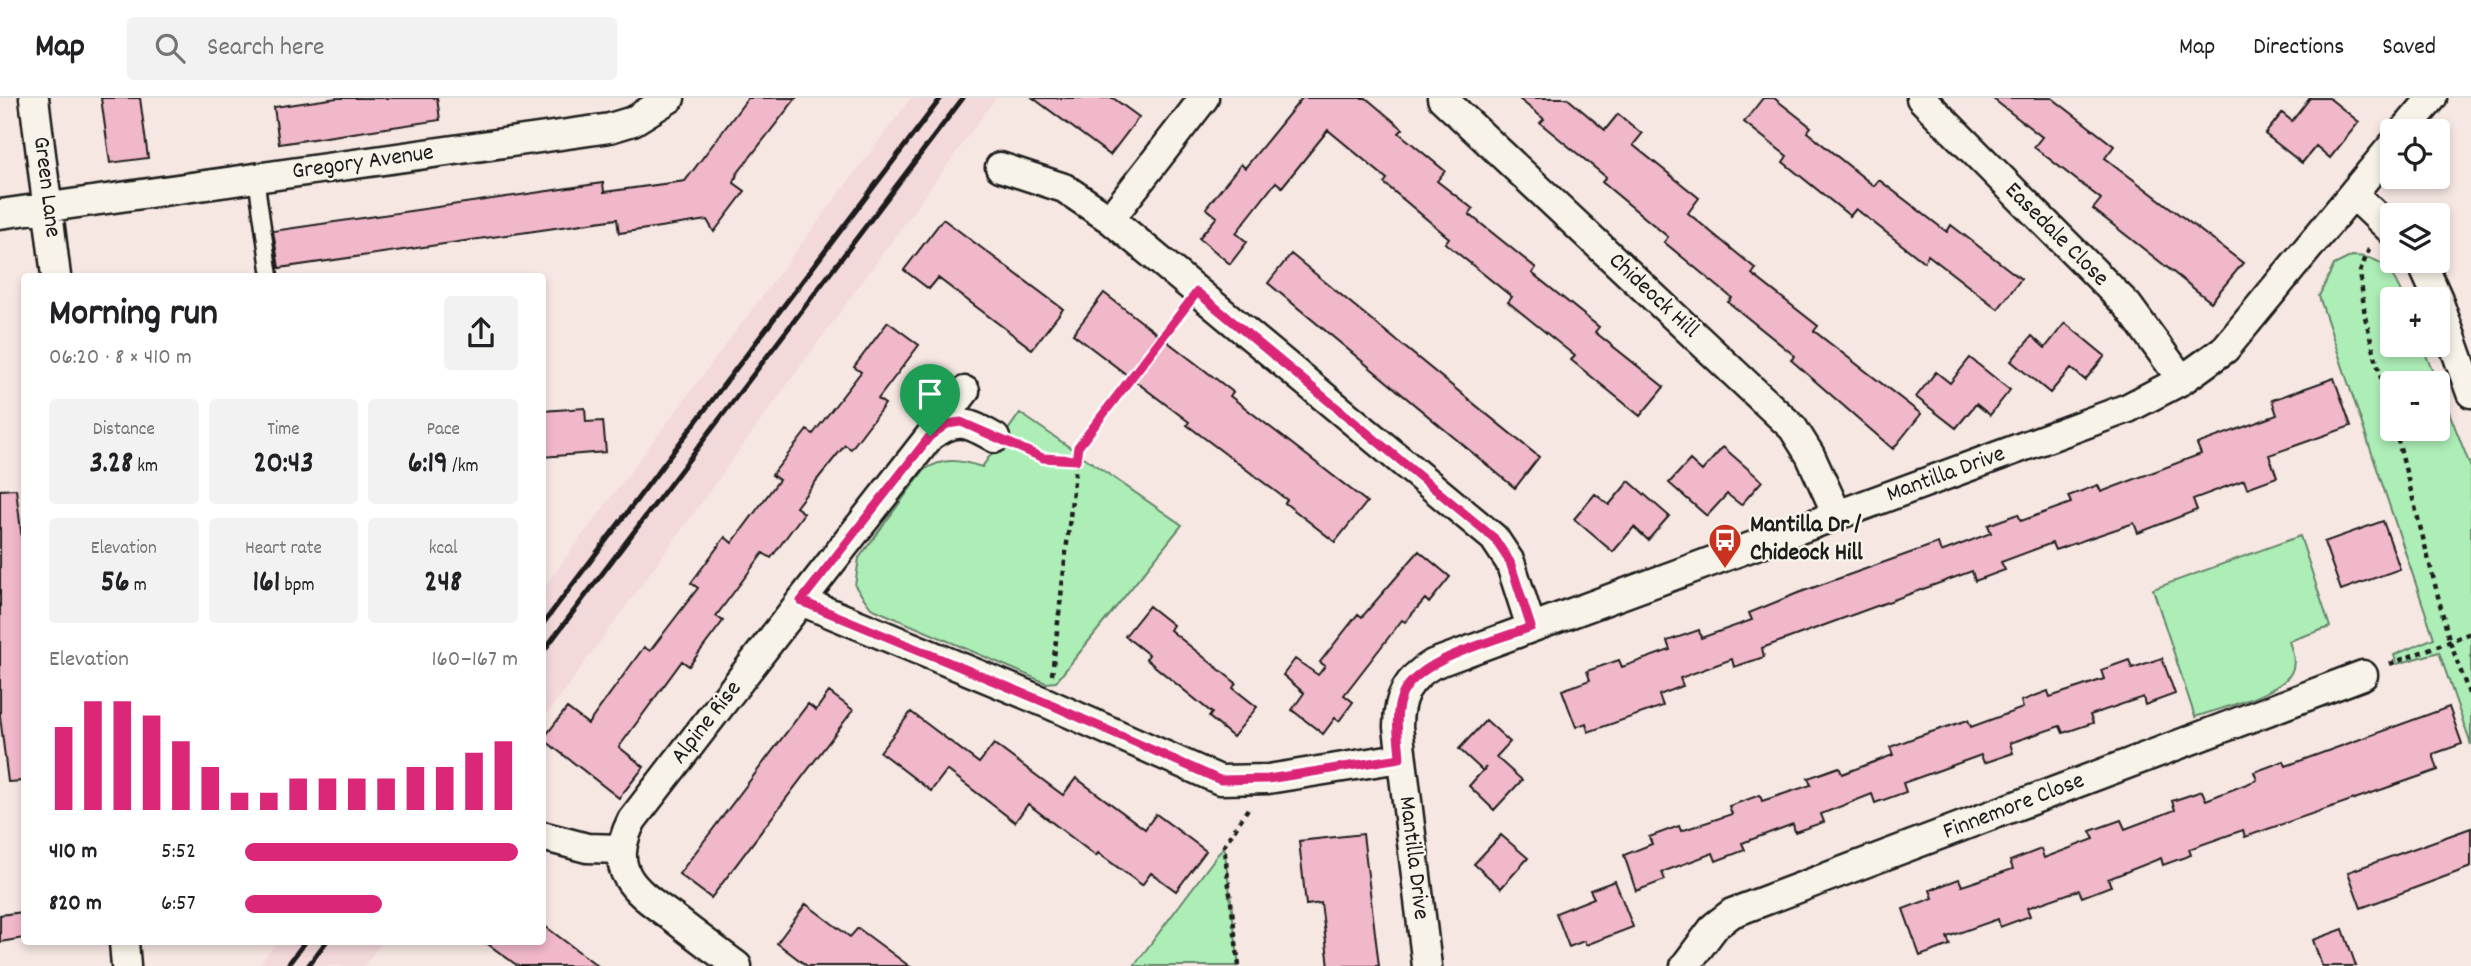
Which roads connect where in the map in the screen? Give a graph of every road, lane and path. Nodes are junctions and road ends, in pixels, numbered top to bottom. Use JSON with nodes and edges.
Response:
{"nodes":[{"id":1,"x":34,"y":98,"type":"edge"},
{"id":2,"x":670,"y":98,"type":"edge"},
{"id":3,"x":1205,"y":98,"type":"edge"},
{"id":4,"x":1442,"y":98,"type":"edge"},
{"id":5,"x":1921,"y":98,"type":"edge"},
{"id":6,"x":2432,"y":98,"type":"edge"},
{"id":7,"x":2414,"y":119,"type":"edge"},
{"id":8,"x":2380,"y":161,"type":"edge"},
{"id":9,"x":1000,"y":167,"type":"dead end"},
{"id":10,"x":256,"y":178,"type":"junction"},
{"id":11,"x":2353,"y":194,"type":"junction"},
{"id":12,"x":49,"y":208,"type":"junction"},
{"id":13,"x":0,"y":215,"type":"edge"},
{"id":14,"x":1110,"y":219,"type":"junction"},
{"id":15,"x":2380,"y":219,"type":"edge"},
{"id":16,"x":2380,"y":236,"type":"edge"},
{"id":17,"x":56,"y":273,"type":"edge"},
{"id":18,"x":270,"y":273,"type":"edge"},
{"id":19,"x":1197,"y":292,"type":"junction"},
{"id":20,"x":2450,"y":334,"type":"edge"},
{"id":21,"x":2380,"y":374,"type":"edge"},
{"id":22,"x":2182,"y":380,"type":"junction"},
{"id":23,"x":965,"y":391,"type":"dead end"},
{"id":24,"x":2471,"y":393,"type":"edge"},
{"id":25,"x":930,"y":436,"type":"junction"},
{"id":26,"x":995,"y":438,"type":"joint"},
{"id":27,"x":2398,"y":441,"type":"edge"},
{"id":28,"x":1076,"y":460,"type":"junction"},
{"id":29,"x":1837,"y":514,"type":"junction"},
{"id":30,"x":801,"y":601,"type":"junction"},
{"id":31,"x":1531,"y":627,"type":"junction"},
{"id":32,"x":2471,"y":633,"type":"edge"},
{"id":33,"x":2449,"y":639,"type":"junction"},
{"id":34,"x":2363,"y":675,"type":"joint"},
{"id":35,"x":2471,"y":699,"type":"edge"},
{"id":36,"x":1049,"y":704,"type":"junction"},
{"id":37,"x":1400,"y":758,"type":"junction"},
{"id":38,"x":1268,"y":779,"type":"junction"},
{"id":39,"x":546,"y":837,"type":"edge"},
{"id":40,"x":621,"y":849,"type":"junction"},
{"id":41,"x":124,"y":945,"type":"edge"},
{"id":42,"x":126,"y":966,"type":"edge"},
{"id":43,"x":737,"y":966,"type":"edge"},
{"id":44,"x":1239,"y":966,"type":"edge"},
{"id":45,"x":1427,"y":966,"type":"edge"},
{"id":46,"x":1685,"y":966,"type":"edge"}],
"edges":[{"from":1,"to":12,"type":"street","name":"Green Lane"},
{"from":2,"to":10,"type":"street","name":"Gregory Avenue"},
{"from":3,"to":14,"type":"street"},
{"from":4,"to":29,"type":"street","name":"Chideock Hill"},
{"from":5,"to":22,"type":"street","name":"Easedale Close"},
{"from":6,"to":7,"type":"street"},
{"from":8,"to":11,"type":"street","name":"Mantilla Drive"},
{"from":9,"to":14,"type":"street"},
{"from":10,"to":12,"type":"street","name":"Gregory Avenue"},
{"from":10,"to":18,"type":"lane"},
{"from":11,"to":15,"type":"street"},
{"from":11,"to":22,"type":"street","name":"Mantilla Drive"},
{"from":12,"to":13,"type":"street","name":"Gregory Avenue"},
{"from":12,"to":17,"type":"street","name":"Green Lane"},
{"from":14,"to":19,"type":"street"},
{"from":16,"to":21,"type":"path"},
{"from":19,"to":28,"type":"path"},
{"from":19,"to":31,"type":"street"},
{"from":20,"to":24,"type":"street"},
{"from":22,"to":29,"type":"street","name":"Mantilla Drive"},
{"from":23,"to":25,"type":"street","name":"Alpine Rise"},
{"from":25,"to":26,"type":"street","name":"Alpine Rise"},
{"from":25,"to":30,"type":"street","name":"Alpine Rise"},
{"from":26,"to":28,"type":"path"},
{"from":27,"to":33,"type":"path"},
{"from":28,"to":36,"type":"path"},
{"from":29,"to":31,"type":"street","name":"Mantilla Drive"},
{"from":30,"to":36,"type":"street"},
{"from":30,"to":40,"type":"street","name":"Alpine Rise"},
{"from":31,"to":37,"type":"street","name":"Mantilla Drive"},
{"from":32,"to":33,"type":"path"},
{"from":33,"to":34,"type":"path"},
{"from":33,"to":35,"type":"path"},
{"from":34,"to":46,"type":"street","name":"Finnemore Close"},
{"from":36,"to":38,"type":"street"},
{"from":37,"to":38,"type":"street"},
{"from":37,"to":45,"type":"street","name":"Mantilla Drive"},
{"from":38,"to":44,"type":"path"},
{"from":39,"to":40,"type":"street"},
{"from":40,"to":43,"type":"street"},
{"from":41,"to":42,"type":"street"}]}
